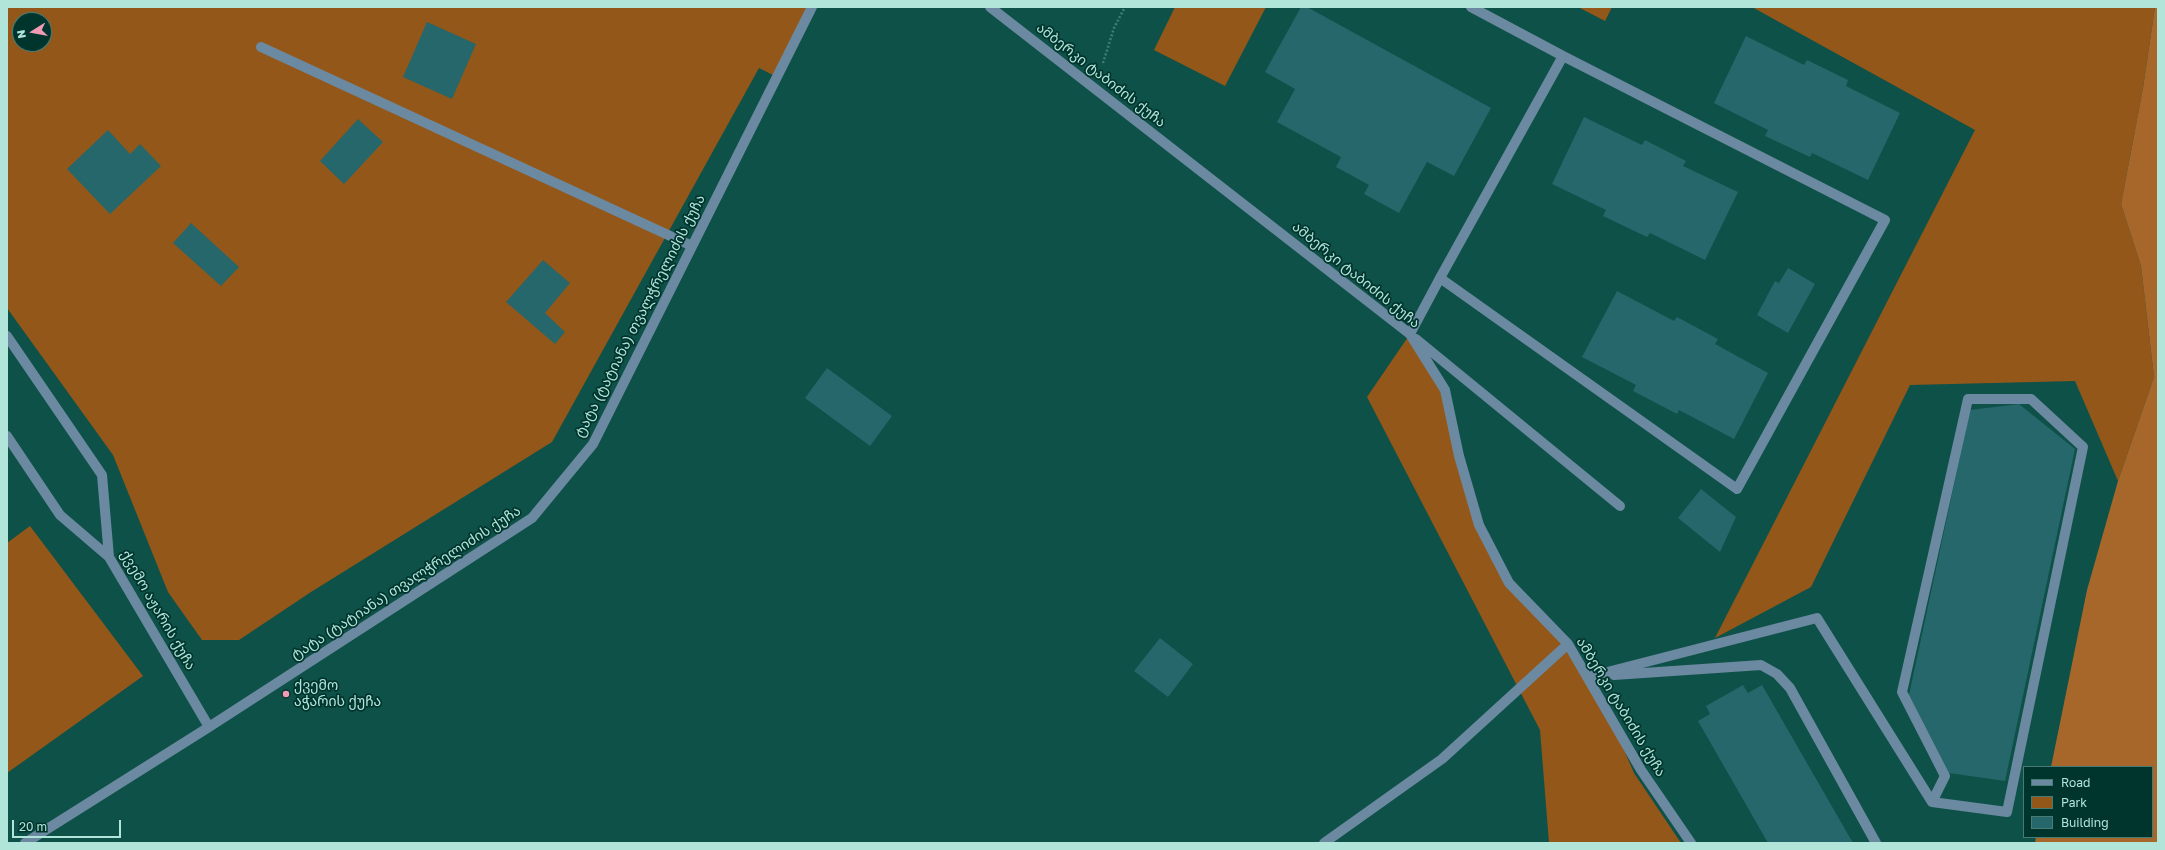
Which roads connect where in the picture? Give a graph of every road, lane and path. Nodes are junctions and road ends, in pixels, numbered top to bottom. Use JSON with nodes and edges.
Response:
{"nodes":[{"id":1,"x":812,"y":7,"type":"edge"},
{"id":2,"x":990,"y":7,"type":"edge"},
{"id":3,"x":1125,"y":7,"type":"edge"},
{"id":4,"x":1471,"y":7,"type":"edge"},
{"id":5,"x":261,"y":47,"type":"dead end"},
{"id":6,"x":1563,"y":56,"type":"junction"},
{"id":7,"x":1094,"y":88,"type":"junction"},
{"id":8,"x":692,"y":246,"type":"junction"},
{"id":9,"x":1440,"y":278,"type":"junction"},
{"id":10,"x":1410,"y":334,"type":"junction"},
{"id":11,"x":7,"y":336,"type":"edge"},
{"id":12,"x":7,"y":436,"type":"edge"},
{"id":13,"x":1620,"y":506,"type":"dead end"},
{"id":14,"x":109,"y":557,"type":"junction"},
{"id":15,"x":1568,"y":644,"type":"junction"},
{"id":16,"x":1588,"y":677,"type":"junction"},
{"id":17,"x":209,"y":727,"type":"junction"},
{"id":18,"x":1932,"y":802,"type":"junction"},
{"id":19,"x":25,"y":843,"type":"edge"},
{"id":20,"x":1324,"y":843,"type":"edge"},
{"id":21,"x":1691,"y":843,"type":"edge"},
{"id":22,"x":1876,"y":843,"type":"edge"}],
"edges":[{"from":1,"to":8,"type":"street","name":"ტატა (ტატიანა) თვალჭრელიძის ქუჩა"},
{"from":2,"to":7,"type":"street","name":"ამბერკი ტაბიძის ქუჩა"},
{"from":3,"to":7,"type":"path"},
{"from":4,"to":6,"type":"street"},
{"from":5,"to":8,"type":"street"},
{"from":6,"to":9,"type":"street"},
{"from":6,"to":9,"type":"street"},
{"from":7,"to":10,"type":"street","name":"ამბერკი ტაბიძის ქუჩა"},
{"from":8,"to":17,"type":"street","name":"ტატა (ტატიანა) თვალჭრელიძის ქუჩა"},
{"from":9,"to":10,"type":"street"},
{"from":10,"to":13,"type":"street"},
{"from":10,"to":15,"type":"street","name":"ამბერკი ტაბიძის ქუჩა"},
{"from":11,"to":14,"type":"street","name":"ქვემო აჟარის ქუჩა"},
{"from":12,"to":14,"type":"street"},
{"from":14,"to":17,"type":"street","name":"ქვემო აჟარის ქუჩა"},
{"from":15,"to":16,"type":"street","name":"ამბერკი ტაბიძის ქუჩა"},
{"from":15,"to":20,"type":"street"},
{"from":16,"to":18,"type":"street"},
{"from":16,"to":21,"type":"street","name":"ამბერკი ტაბიძის ქუჩა"},
{"from":16,"to":22,"type":"street"},
{"from":17,"to":19,"type":"street","name":"ტატა (ტატიანა) თვალჭრელიძის ქუჩა"},
{"from":18,"to":18,"type":"street"}]}
